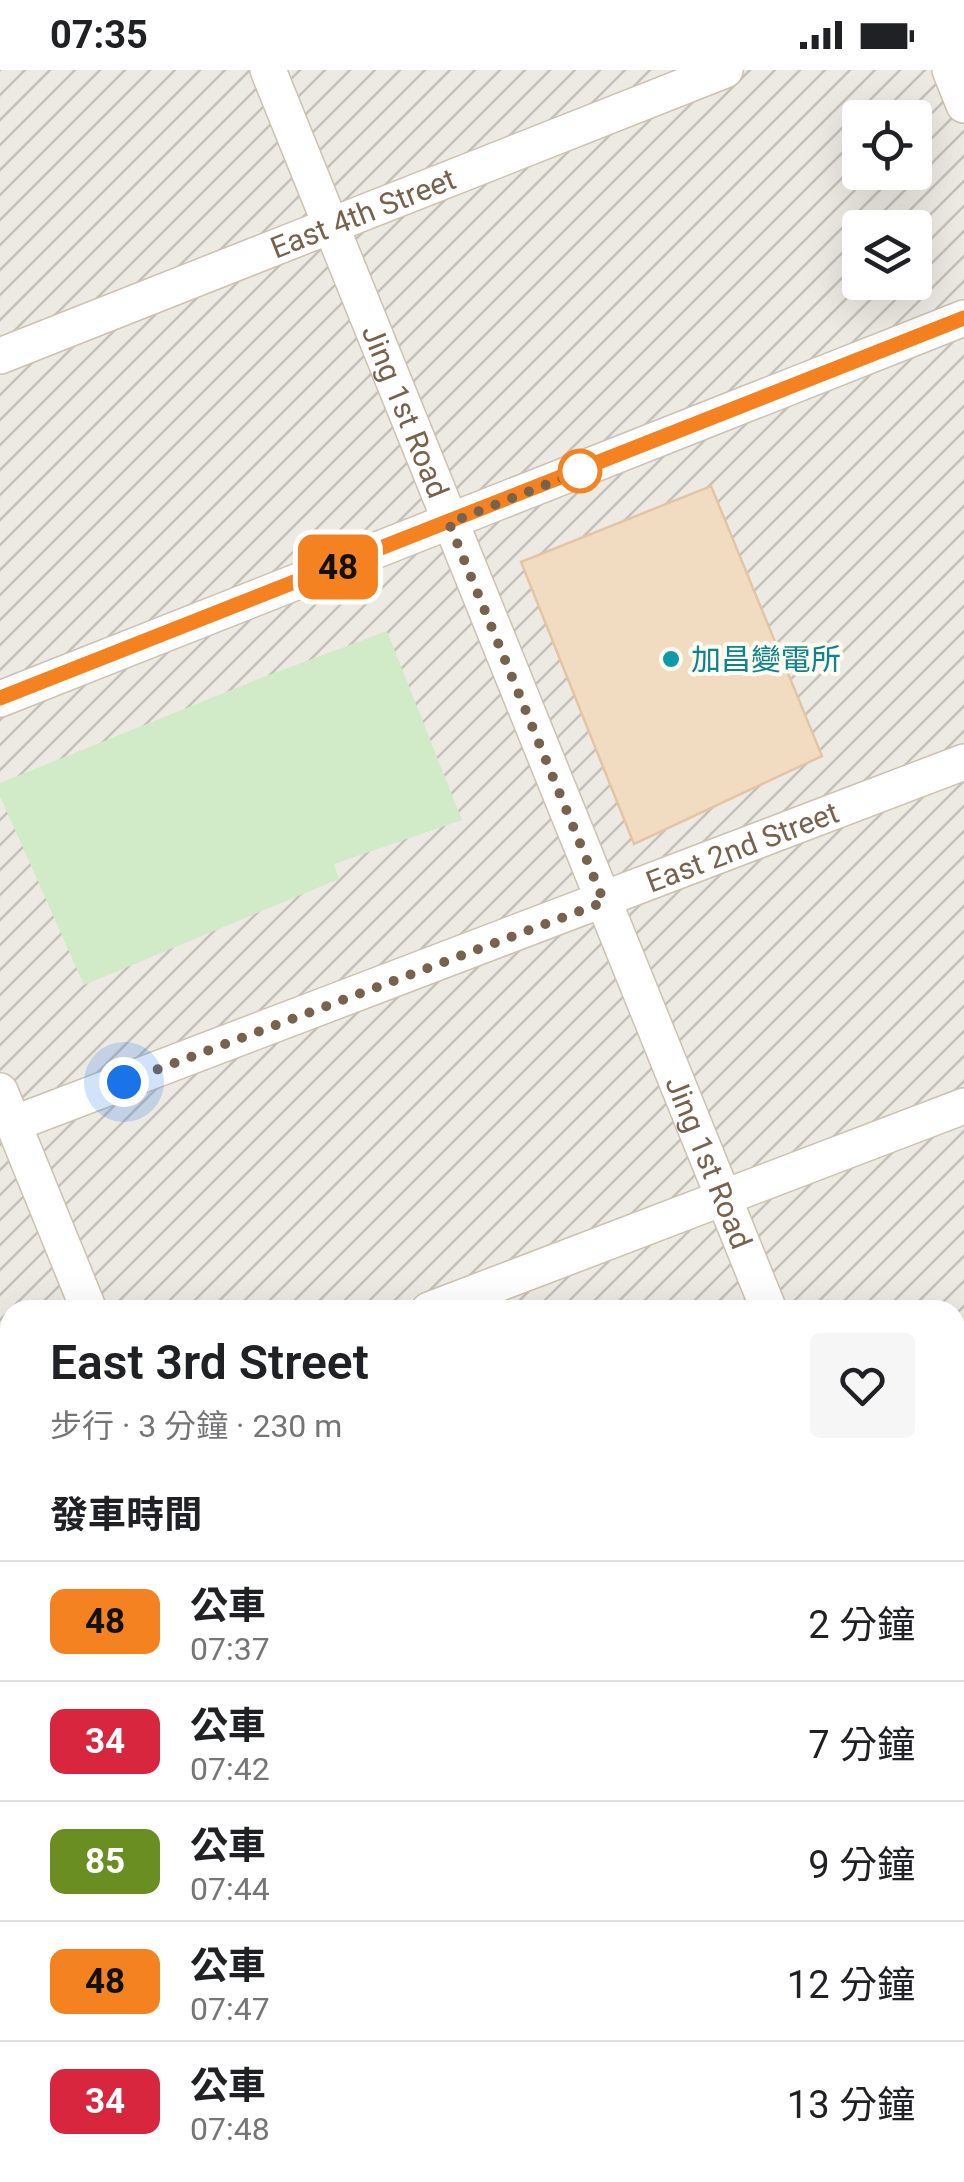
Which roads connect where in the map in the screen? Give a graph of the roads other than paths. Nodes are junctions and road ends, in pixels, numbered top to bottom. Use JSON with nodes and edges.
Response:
{"nodes":[{"id":1,"x":268,"y":70,"type":"edge"},
{"id":2,"x":725,"y":70,"type":"edge"},
{"id":3,"x":950,"y":70,"type":"edge"},
{"id":4,"x":964,"y":105,"type":"edge"},
{"id":5,"x":331,"y":225,"type":"junction"},
{"id":6,"x":964,"y":318,"type":"edge"},
{"id":7,"x":0,"y":356,"type":"edge"},
{"id":8,"x":449,"y":523,"type":"junction"},
{"id":9,"x":0,"y":698,"type":"edge"},
{"id":10,"x":964,"y":762,"type":"edge"},
{"id":11,"x":604,"y":902,"type":"junction"},
{"id":12,"x":0,"y":1091,"type":"edge"},
{"id":13,"x":964,"y":1106,"type":"edge"},
{"id":14,"x":14,"y":1124,"type":"junction"},
{"id":15,"x":724,"y":1199,"type":"junction"},
{"id":16,"x":85,"y":1300,"type":"edge"},
{"id":17,"x":456,"y":1300,"type":"edge"},
{"id":18,"x":765,"y":1300,"type":"edge"}],
"edges":[{"from":1,"to":5,"type":"street","name":"Jing 1st Road"},
{"from":2,"to":5,"type":"street","name":"East 4th Street"},
{"from":3,"to":4,"type":"street"},
{"from":5,"to":7,"type":"street","name":"East 4th Street"},
{"from":5,"to":8,"type":"street","name":"Jing 1st Road"},
{"from":6,"to":8,"type":"street"},
{"from":8,"to":9,"type":"street"},
{"from":8,"to":11,"type":"street","name":"Jing 1st Road"},
{"from":10,"to":11,"type":"street","name":"East 2nd Street"},
{"from":11,"to":14,"type":"street","name":"East 2nd Street"},
{"from":11,"to":15,"type":"street","name":"Jing 1st Road"},
{"from":12,"to":14,"type":"street"},
{"from":13,"to":15,"type":"street"},
{"from":14,"to":16,"type":"street"},
{"from":15,"to":17,"type":"street"},
{"from":15,"to":18,"type":"street","name":"Jing 1st Road"}]}
